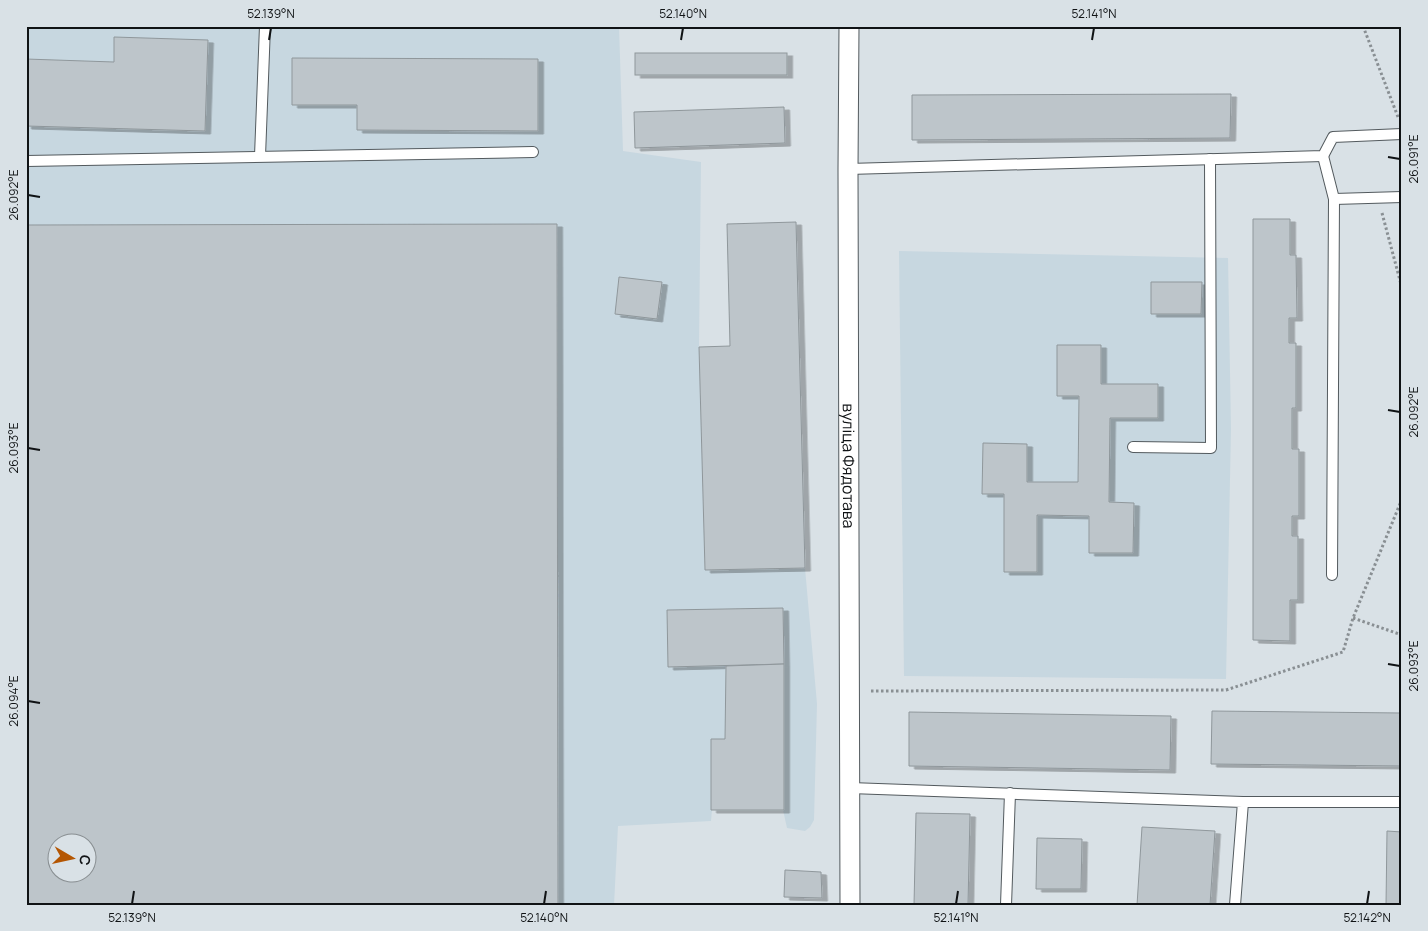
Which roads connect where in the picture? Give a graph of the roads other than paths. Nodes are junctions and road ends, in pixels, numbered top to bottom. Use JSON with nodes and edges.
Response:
{"nodes":[{"id":1,"x":266,"y":26,"type":"edge"},
{"id":2,"x":849,"y":26,"type":"edge"},
{"id":3,"x":1402,"y":134,"type":"edge"},
{"id":4,"x":533,"y":152,"type":"dead end"},
{"id":5,"x":260,"y":156,"type":"junction"},
{"id":6,"x":1324,"y":156,"type":"junction"},
{"id":7,"x":1210,"y":159,"type":"junction"},
{"id":8,"x":26,"y":161,"type":"edge"},
{"id":9,"x":848,"y":169,"type":"junction"},
{"id":10,"x":1402,"y":198,"type":"edge"},
{"id":11,"x":1334,"y":199,"type":"junction"},
{"id":12,"x":1133,"y":447,"type":"dead end"},
{"id":13,"x":1332,"y":575,"type":"dead end"},
{"id":14,"x":850,"y":788,"type":"junction"},
{"id":15,"x":1010,"y":793,"type":"junction"},
{"id":16,"x":1243,"y":802,"type":"junction"},
{"id":17,"x":1402,"y":802,"type":"edge"},
{"id":18,"x":850,"y":905,"type":"edge"},
{"id":19,"x":1006,"y":905,"type":"edge"},
{"id":20,"x":1235,"y":905,"type":"edge"}],
"edges":[{"from":1,"to":5,"type":"lane"},
{"from":2,"to":9,"type":"street","name":"вуліца Фядотава"},
{"from":3,"to":6,"type":"lane"},
{"from":4,"to":5,"type":"lane"},
{"from":5,"to":8,"type":"lane"},
{"from":6,"to":7,"type":"lane"},
{"from":6,"to":11,"type":"lane"},
{"from":7,"to":9,"type":"lane"},
{"from":7,"to":12,"type":"lane"},
{"from":9,"to":14,"type":"street","name":"вуліца Фядотава"},
{"from":10,"to":11,"type":"lane"},
{"from":11,"to":13,"type":"lane"},
{"from":14,"to":15,"type":"lane"},
{"from":14,"to":18,"type":"street","name":"вуліца Фядотава"},
{"from":15,"to":16,"type":"lane"},
{"from":15,"to":19,"type":"lane"},
{"from":16,"to":17,"type":"lane"},
{"from":16,"to":20,"type":"lane"}]}
